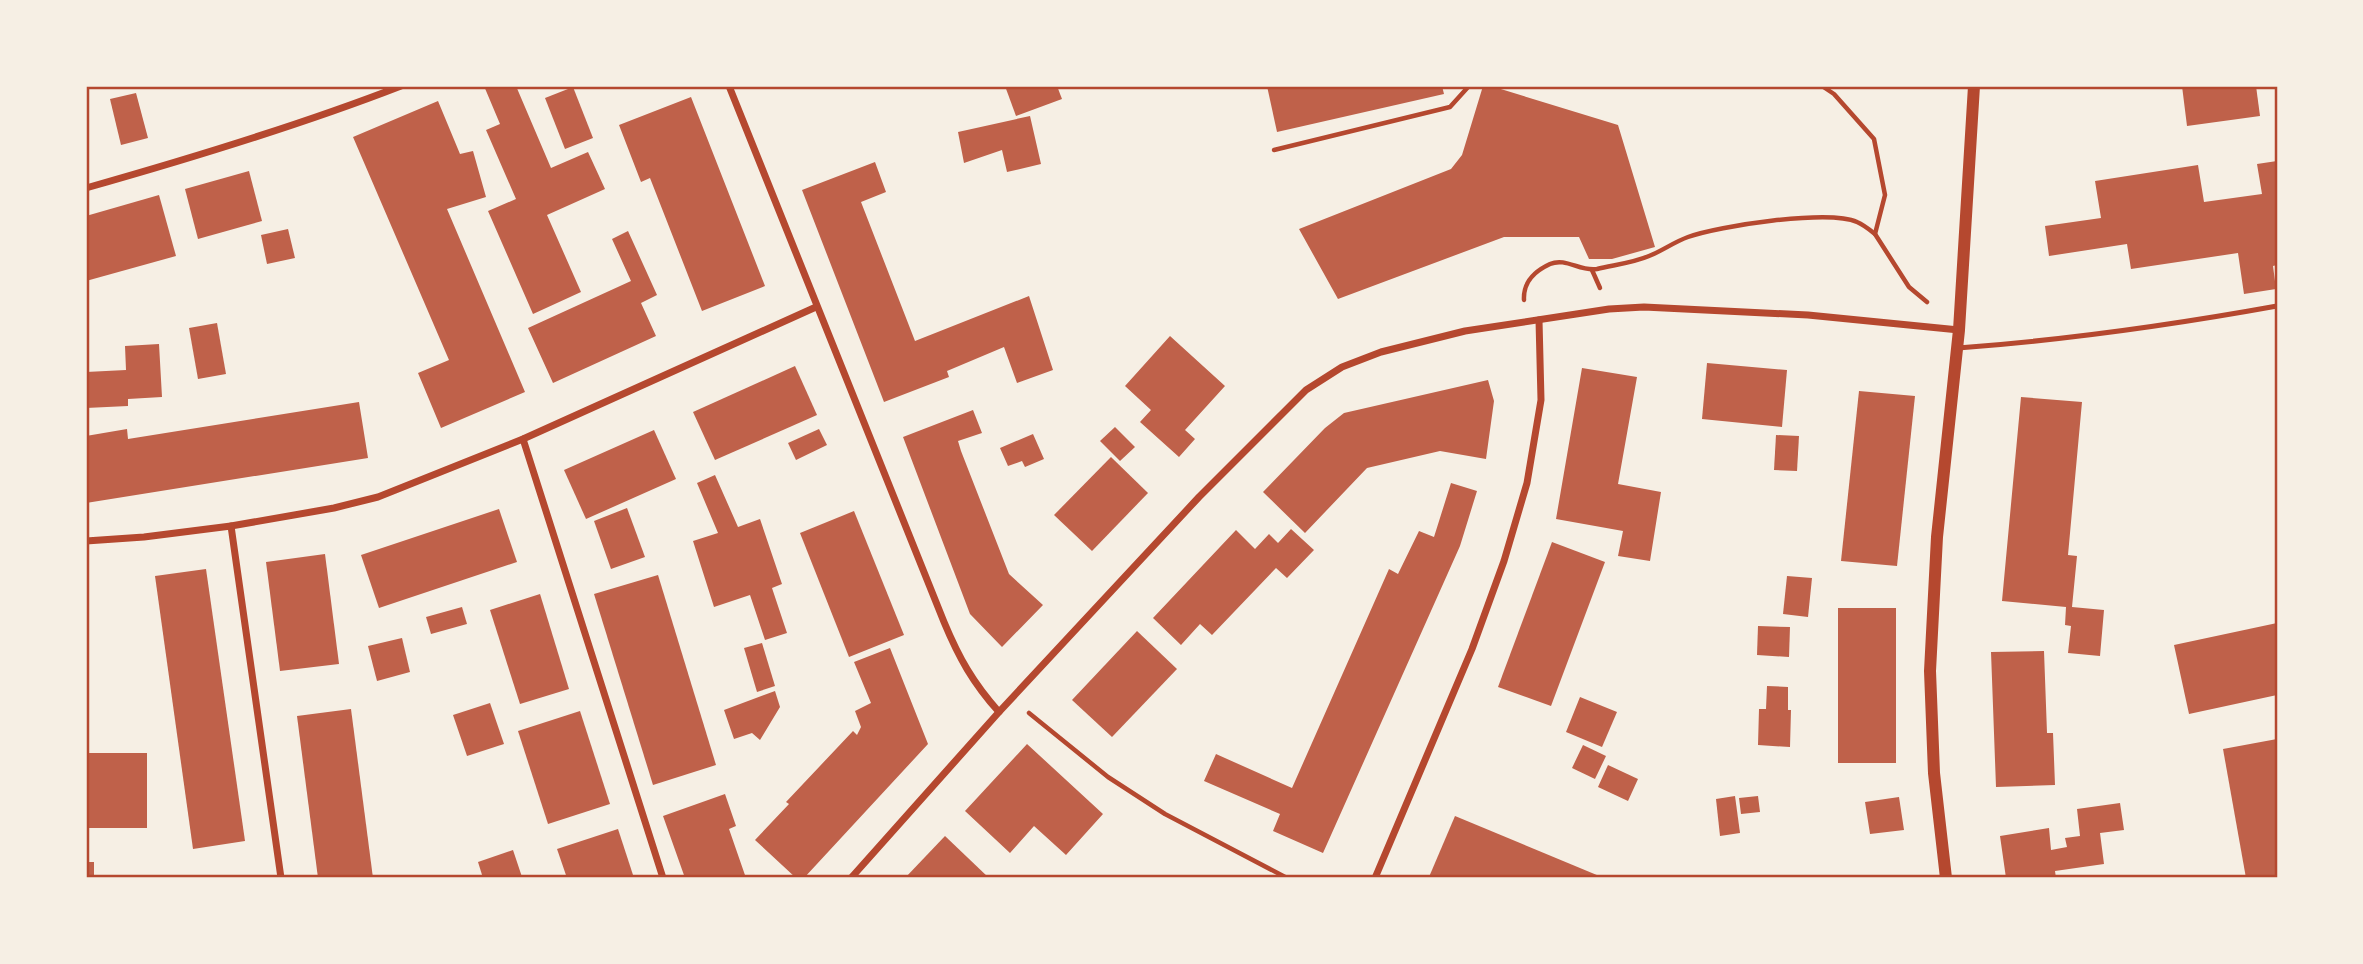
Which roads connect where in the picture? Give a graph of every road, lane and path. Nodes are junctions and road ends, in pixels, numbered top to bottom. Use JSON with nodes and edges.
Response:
{"nodes":[{"id":1,"x":401,"y":86,"type":"edge"},
{"id":2,"x":729,"y":86,"type":"edge"},
{"id":3,"x":1469,"y":86,"type":"edge"},
{"id":4,"x":1822,"y":86,"type":"edge"},
{"id":5,"x":1974,"y":86,"type":"edge"},
{"id":6,"x":1274,"y":150,"type":"dead end"},
{"id":7,"x":86,"y":188,"type":"edge"},
{"id":8,"x":1875,"y":234,"type":"junction"},
{"id":9,"x":2277,"y":306,"type":"edge"},
{"id":10,"x":816,"y":307,"type":"junction"},
{"id":11,"x":1539,"y":320,"type":"junction"},
{"id":12,"x":1526,"y":321,"type":"junction"},
{"id":13,"x":1959,"y":330,"type":"junction"},
{"id":14,"x":1957,"y":348,"type":"junction"},
{"id":15,"x":523,"y":439,"type":"junction"},
{"id":16,"x":231,"y":526,"type":"junction"},
{"id":17,"x":86,"y":541,"type":"edge"},
{"id":18,"x":1012,"y":699,"type":"junction"},
{"id":19,"x":999,"y":712,"type":"junction"},
{"id":20,"x":281,"y":878,"type":"edge"},
{"id":21,"x":663,"y":878,"type":"edge"},
{"id":22,"x":851,"y":878,"type":"edge"},
{"id":23,"x":1287,"y":878,"type":"edge"},
{"id":24,"x":1375,"y":878,"type":"edge"},
{"id":25,"x":1946,"y":878,"type":"edge"}],
"edges":[{"from":1,"to":7,"type":"street"},
{"from":2,"to":10,"type":"street"},
{"from":3,"to":6,"type":"path"},
{"from":4,"to":8,"type":"path"},
{"from":5,"to":13,"type":"street"},
{"from":8,"to":12,"type":"path"},
{"from":8,"to":13,"type":"path"},
{"from":9,"to":14,"type":"lane"},
{"from":10,"to":15,"type":"street"},
{"from":10,"to":19,"type":"street"},
{"from":11,"to":12,"type":"street"},
{"from":11,"to":13,"type":"street"},
{"from":11,"to":24,"type":"street"},
{"from":12,"to":18,"type":"street"},
{"from":13,"to":14,"type":"street"},
{"from":14,"to":25,"type":"street"},
{"from":15,"to":16,"type":"street"},
{"from":15,"to":21,"type":"street"},
{"from":16,"to":17,"type":"street"},
{"from":16,"to":20,"type":"street"},
{"from":18,"to":19,"type":"street"},
{"from":18,"to":23,"type":"path"},
{"from":19,"to":22,"type":"street"}]}
